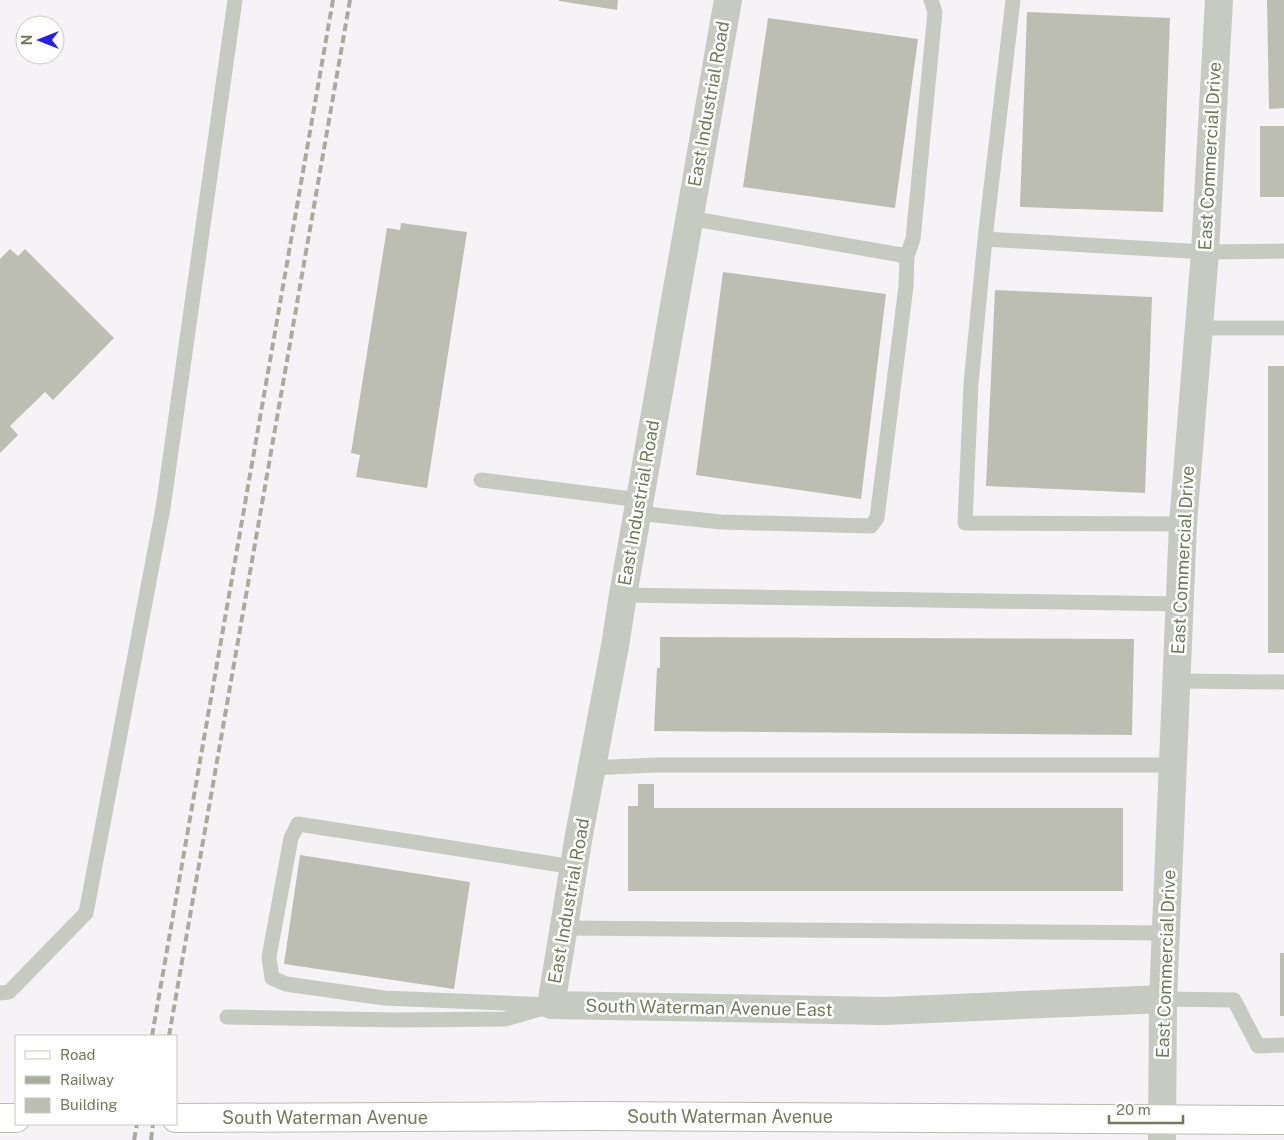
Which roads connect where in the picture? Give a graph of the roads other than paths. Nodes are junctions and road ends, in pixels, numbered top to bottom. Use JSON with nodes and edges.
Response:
{"nodes":[{"id":1,"x":235,"y":0,"type":"edge"},
{"id":2,"x":728,"y":0,"type":"edge"},
{"id":3,"x":931,"y":0,"type":"edge"},
{"id":4,"x":1013,"y":0,"type":"edge"},
{"id":5,"x":1218,"y":0,"type":"edge"},
{"id":6,"x":690,"y":218,"type":"junction"},
{"id":7,"x":985,"y":239,"type":"junction"},
{"id":8,"x":1284,"y":251,"type":"edge"},
{"id":9,"x":1205,"y":252,"type":"junction"},
{"id":10,"x":907,"y":256,"type":"junction"},
{"id":11,"x":1199,"y":328,"type":"junction"},
{"id":12,"x":1284,"y":328,"type":"edge"},
{"id":13,"x":481,"y":480,"type":"dead end"},
{"id":14,"x":639,"y":507,"type":"junction"},
{"id":15,"x":1183,"y":524,"type":"junction"},
{"id":16,"x":623,"y":595,"type":"junction"},
{"id":17,"x":1180,"y":604,"type":"junction"},
{"id":18,"x":1176,"y":681,"type":"junction"},
{"id":19,"x":1284,"y":682,"type":"edge"},
{"id":20,"x":1173,"y":765,"type":"junction"},
{"id":21,"x":592,"y":768,"type":"junction"},
{"id":22,"x":574,"y":867,"type":"junction"},
{"id":23,"x":563,"y":928,"type":"junction"},
{"id":24,"x":1166,"y":933,"type":"junction"},
{"id":25,"x":0,"y":993,"type":"edge"},
{"id":26,"x":1163,"y":1000,"type":"junction"},
{"id":27,"x":551,"y":1005,"type":"junction"},
{"id":28,"x":227,"y":1017,"type":"dead end"},
{"id":29,"x":1284,"y":1045,"type":"edge"},
{"id":30,"x":0,"y":1118,"type":"edge"},
{"id":31,"x":15,"y":1118,"type":"edge"},
{"id":32,"x":178,"y":1118,"type":"edge"},
{"id":33,"x":1284,"y":1120,"type":"edge"},
{"id":34,"x":1162,"y":1130,"type":"edge"}],
"edges":[{"from":1,"to":25,"type":"lane"},
{"from":2,"to":6,"type":"street","name":"East Industrial Road"},
{"from":3,"to":10,"type":"lane"},
{"from":4,"to":7,"type":"lane"},
{"from":5,"to":9,"type":"street","name":"East Commercial Drive"},
{"from":6,"to":10,"type":"lane"},
{"from":6,"to":14,"type":"street","name":"East Industrial Road"},
{"from":7,"to":9,"type":"lane"},
{"from":7,"to":15,"type":"lane"},
{"from":8,"to":9,"type":"lane"},
{"from":9,"to":11,"type":"street","name":"East Commercial Drive"},
{"from":10,"to":14,"type":"lane"},
{"from":11,"to":12,"type":"lane"},
{"from":11,"to":15,"type":"street","name":"East Commercial Drive"},
{"from":13,"to":14,"type":"lane"},
{"from":14,"to":16,"type":"street","name":"East Industrial Road"},
{"from":15,"to":17,"type":"street","name":"East Commercial Drive"},
{"from":16,"to":17,"type":"lane"},
{"from":16,"to":21,"type":"street","name":"East Industrial Road"},
{"from":17,"to":18,"type":"street","name":"East Commercial Drive"},
{"from":18,"to":19,"type":"lane"},
{"from":18,"to":20,"type":"street","name":"East Commercial Drive"},
{"from":20,"to":21,"type":"lane"},
{"from":20,"to":24,"type":"street","name":"East Commercial Drive"},
{"from":21,"to":22,"type":"street","name":"East Industrial Road"},
{"from":22,"to":23,"type":"street","name":"East Industrial Road"},
{"from":22,"to":27,"type":"lane"},
{"from":23,"to":24,"type":"lane"},
{"from":23,"to":27,"type":"street","name":"East Industrial Road"},
{"from":24,"to":26,"type":"street","name":"East Commercial Drive"},
{"from":26,"to":27,"type":"street","name":"South Waterman Avenue East"},
{"from":26,"to":29,"type":"lane"},
{"from":26,"to":34,"type":"street","name":"East Commercial Drive"},
{"from":27,"to":28,"type":"lane","name":"South Waterman Avenue East"},
{"from":30,"to":31,"type":"main road"},
{"from":32,"to":34,"type":"main road","name":"South Waterman Avenue"},
{"from":33,"to":34,"type":"main road","name":"South Waterman Avenue"}]}
